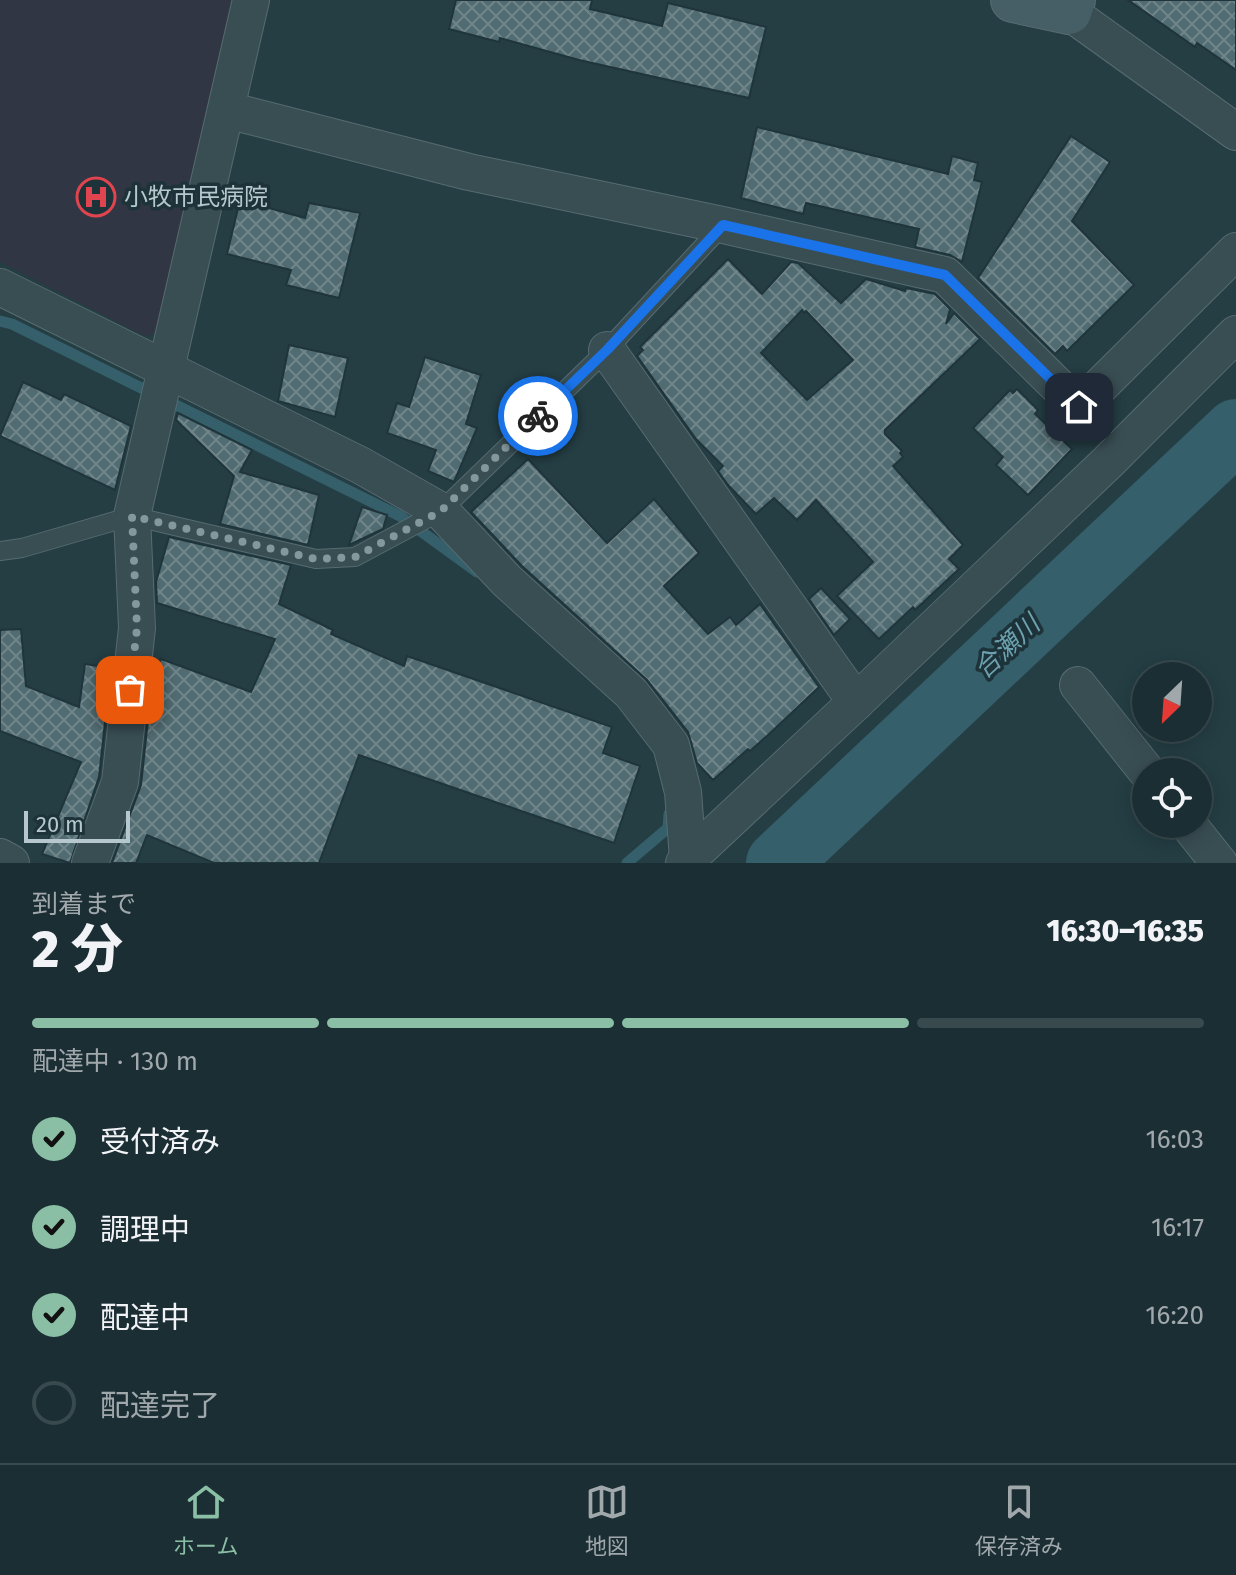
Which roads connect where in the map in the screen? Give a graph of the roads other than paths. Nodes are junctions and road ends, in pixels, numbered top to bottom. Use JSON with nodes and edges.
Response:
{"nodes":[{"id":1,"x":251,"y":0,"type":"edge"},
{"id":2,"x":1013,"y":0,"type":"edge"},
{"id":3,"x":1071,"y":6,"type":"edge"},
{"id":4,"x":227,"y":110,"type":"junction"},
{"id":5,"x":1236,"y":132,"type":"edge"},
{"id":6,"x":723,"y":225,"type":"junction"},
{"id":7,"x":1236,"y":251,"type":"edge"},
{"id":8,"x":0,"y":287,"type":"edge"},
{"id":9,"x":1236,"y":334,"type":"edge"},
{"id":10,"x":607,"y":350,"type":"junction"},
{"id":11,"x":167,"y":371,"type":"junction"},
{"id":12,"x":441,"y":511,"type":"junction"},
{"id":13,"x":132,"y":516,"type":"junction"},
{"id":14,"x":0,"y":551,"type":"edge"},
{"id":15,"x":1078,"y":685,"type":"dead end"},
{"id":16,"x":856,"y":702,"type":"junction"},
{"id":17,"x":1136,"y":758,"type":"edge"},
{"id":18,"x":1199,"y":838,"type":"edge"},
{"id":19,"x":0,"y":857,"type":"edge"},
{"id":20,"x":686,"y":861,"type":"edge"},
{"id":21,"x":11,"y":863,"type":"edge"},
{"id":22,"x":90,"y":863,"type":"edge"},
{"id":23,"x":1219,"y":863,"type":"edge"}],
"edges":[{"from":1,"to":4,"type":"street"},
{"from":2,"to":3,"type":"street"},
{"from":3,"to":5,"type":"street"},
{"from":4,"to":6,"type":"street"},
{"from":4,"to":11,"type":"street"},
{"from":6,"to":7,"type":"street"},
{"from":6,"to":10,"type":"lane"},
{"from":8,"to":11,"type":"street"},
{"from":9,"to":16,"type":"street"},
{"from":10,"to":12,"type":"lane"},
{"from":10,"to":16,"type":"street"},
{"from":11,"to":12,"type":"street"},
{"from":11,"to":13,"type":"street"},
{"from":12,"to":13,"type":"lane"},
{"from":12,"to":20,"type":"street"},
{"from":13,"to":14,"type":"lane"},
{"from":13,"to":22,"type":"street"},
{"from":15,"to":17,"type":"street"},
{"from":16,"to":20,"type":"street"},
{"from":18,"to":23,"type":"street"},
{"from":19,"to":21,"type":"street"}]}
